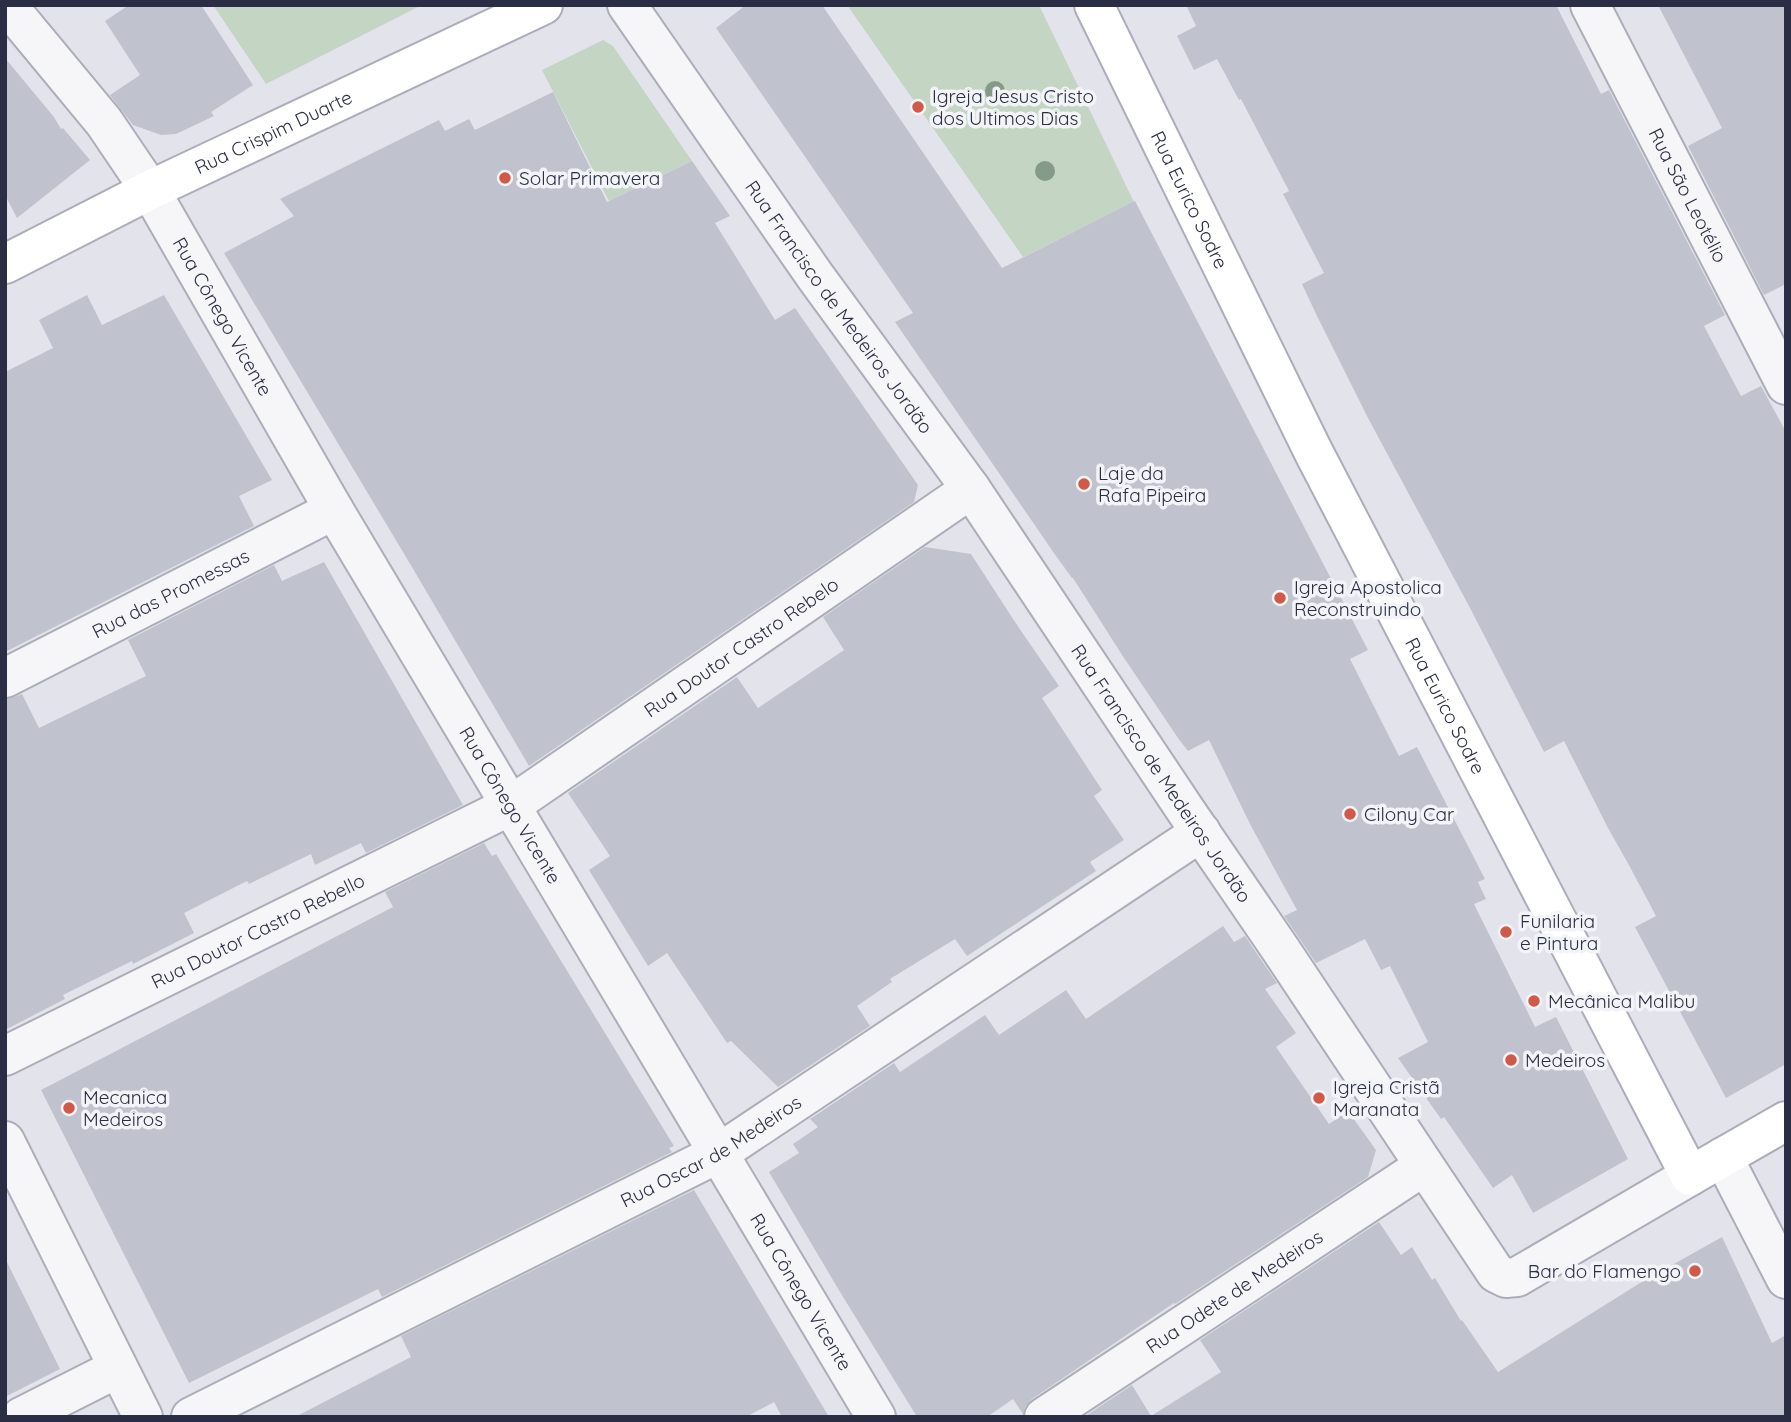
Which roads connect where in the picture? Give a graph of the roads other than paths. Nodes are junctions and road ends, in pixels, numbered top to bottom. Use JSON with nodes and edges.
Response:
{"nodes":[{"id":1,"x":7,"y":5,"type":"edge"},
{"id":2,"x":544,"y":5,"type":"edge"},
{"id":3,"x":627,"y":5,"type":"edge"},
{"id":4,"x":1094,"y":5,"type":"edge"},
{"id":5,"x":1590,"y":5,"type":"edge"},
{"id":6,"x":150,"y":190,"type":"junction"},
{"id":7,"x":5,"y":264,"type":"edge"},
{"id":8,"x":1786,"y":385,"type":"edge"},
{"id":9,"x":971,"y":489,"type":"junction"},
{"id":10,"x":334,"y":510,"type":"junction"},
{"id":11,"x":5,"y":678,"type":"edge"},
{"id":12,"x":510,"y":806,"type":"junction"},
{"id":13,"x":1200,"y":832,"type":"junction"},
{"id":14,"x":5,"y":1056,"type":"edge"},
{"id":15,"x":1786,"y":1121,"type":"edge"},
{"id":16,"x":5,"y":1141,"type":"edge"},
{"id":17,"x":719,"y":1153,"type":"junction"},
{"id":18,"x":1723,"y":1157,"type":"junction"},
{"id":19,"x":1424,"y":1166,"type":"junction"},
{"id":20,"x":1690,"y":1176,"type":"junction"},
{"id":21,"x":1786,"y":1279,"type":"edge"},
{"id":22,"x":118,"y":1368,"type":"junction"},
{"id":23,"x":22,"y":1417,"type":"edge"},
{"id":24,"x":143,"y":1417,"type":"edge"},
{"id":25,"x":191,"y":1417,"type":"edge"},
{"id":26,"x":876,"y":1417,"type":"edge"},
{"id":27,"x":1044,"y":1417,"type":"edge"}],
"edges":[{"from":1,"to":6,"type":"street","name":"Rua Cônego Vicente"},
{"from":2,"to":6,"type":"street","name":"Rua Crispim Duarte"},
{"from":3,"to":9,"type":"street","name":"Rua Francisco de Medeiros Jordão"},
{"from":4,"to":20,"type":"street","name":"Rua Eurico Sodre"},
{"from":5,"to":8,"type":"street","name":"Rua São Leotélio"},
{"from":6,"to":7,"type":"street","name":"Rua Crispim Duarte"},
{"from":6,"to":10,"type":"street","name":"Rua Cônego Vicente"},
{"from":9,"to":12,"type":"street","name":"Rua Doutor Castro Rebelo"},
{"from":9,"to":13,"type":"street","name":"Rua Francisco de Medeiros Jordão"},
{"from":10,"to":11,"type":"street","name":"Rua das Promessas"},
{"from":10,"to":12,"type":"street","name":"Rua Cônego Vicente"},
{"from":12,"to":14,"type":"street","name":"Rua Doutor Castro Rebello"},
{"from":12,"to":17,"type":"street","name":"Rua Cônego Vicente"},
{"from":13,"to":17,"type":"street","name":"Rua Oscar de Medeiros"},
{"from":13,"to":19,"type":"street","name":"Rua Francisco de Medeiros Jordão"},
{"from":15,"to":18,"type":"street","name":"Rua Francisco de Medeiros Jordão"},
{"from":16,"to":22,"type":"street"},
{"from":17,"to":25,"type":"street","name":"Rua Oscar de Medeiros"},
{"from":17,"to":26,"type":"street","name":"Rua Cônego Vicente"},
{"from":18,"to":20,"type":"street","name":"Rua Francisco de Medeiros Jordão"},
{"from":18,"to":21,"type":"street"},
{"from":19,"to":20,"type":"street","name":"Rua Francisco de Medeiros Jordão"},
{"from":19,"to":27,"type":"street","name":"Rua Odete de Medeiros"},
{"from":22,"to":23,"type":"street"},
{"from":22,"to":24,"type":"street"}]}
